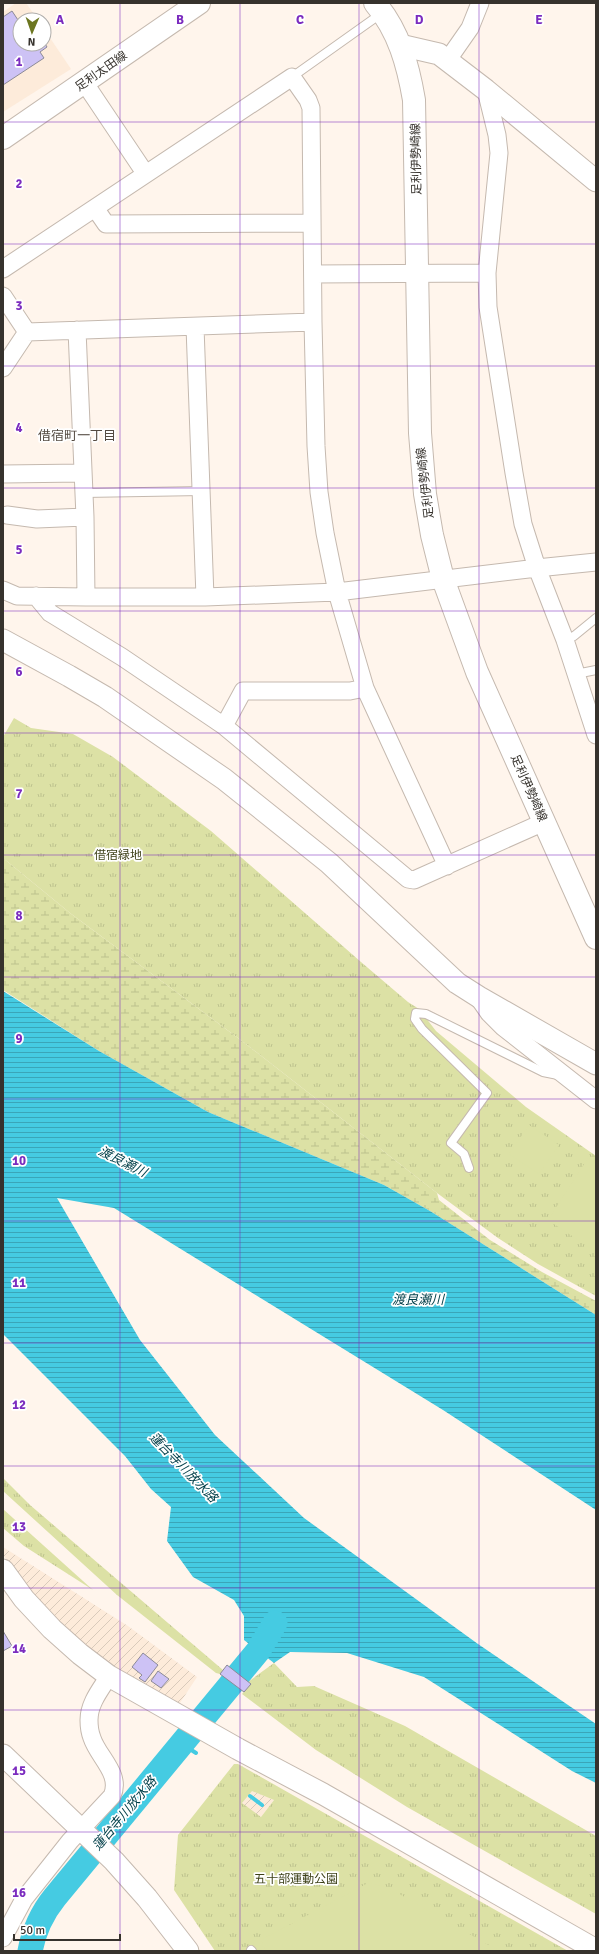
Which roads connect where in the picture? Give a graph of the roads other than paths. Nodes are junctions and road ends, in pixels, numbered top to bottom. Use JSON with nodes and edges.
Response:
{"nodes":[{"id":1,"x":199,"y":3,"type":"edge"},
{"id":2,"x":480,"y":3,"type":"edge"},
{"id":3,"x":379,"y":8,"type":"edge"},
{"id":4,"x":400,"y":45,"type":"junction"},
{"id":5,"x":447,"y":61,"type":"junction"},
{"id":6,"x":292,"y":77,"type":"junction"},
{"id":7,"x":84,"y":82,"type":"junction"},
{"id":8,"x":486,"y":90,"type":"junction"},
{"id":9,"x":3,"y":138,"type":"edge"},
{"id":10,"x":145,"y":173,"type":"junction"},
{"id":11,"x":596,"y":181,"type":"edge"},
{"id":12,"x":94,"y":208,"type":"junction"},
{"id":13,"x":312,"y":223,"type":"junction"},
{"id":14,"x":3,"y":269,"type":"edge"},
{"id":15,"x":418,"y":273,"type":"junction"},
{"id":16,"x":487,"y":273,"type":"junction"},
{"id":17,"x":313,"y":274,"type":"junction"},
{"id":18,"x":3,"y":296,"type":"edge"},
{"id":19,"x":313,"y":322,"type":"junction"},
{"id":20,"x":195,"y":327,"type":"junction"},
{"id":21,"x":77,"y":330,"type":"junction"},
{"id":22,"x":27,"y":332,"type":"junction"},
{"id":23,"x":3,"y":368,"type":"edge"},
{"id":24,"x":83,"y":473,"type":"junction"},
{"id":25,"x":3,"y":474,"type":"edge"},
{"id":26,"x":202,"y":491,"type":"junction"},
{"id":27,"x":84,"y":493,"type":"junction"},
{"id":28,"x":7,"y":515,"type":"dead end"},
{"id":29,"x":85,"y":517,"type":"junction"},
{"id":30,"x":596,"y":562,"type":"edge"},
{"id":31,"x":537,"y":568,"type":"junction"},
{"id":32,"x":443,"y":579,"type":"junction"},
{"id":33,"x":3,"y":590,"type":"edge"},
{"id":34,"x":337,"y":592,"type":"junction"},
{"id":35,"x":36,"y":596,"type":"junction"},
{"id":36,"x":86,"y":597,"type":"junction"},
{"id":37,"x":205,"y":597,"type":"junction"},
{"id":38,"x":596,"y":618,"type":"edge"},
{"id":39,"x":3,"y":640,"type":"edge"},
{"id":40,"x":565,"y":640,"type":"junction"},
{"id":41,"x":596,"y":670,"type":"edge"},
{"id":42,"x":576,"y":674,"type":"junction"},
{"id":43,"x":365,"y":688,"type":"junction"},
{"id":44,"x":593,"y":715,"type":"edge"},
{"id":45,"x":224,"y":726,"type":"junction"},
{"id":46,"x":596,"y":736,"type":"edge"},
{"id":47,"x":544,"y":822,"type":"junction"},
{"id":48,"x":447,"y":866,"type":"junction"},
{"id":49,"x":595,"y":933,"type":"edge"},
{"id":50,"x":479,"y":997,"type":"junction"},
{"id":51,"x":596,"y":1064,"type":"edge"},
{"id":52,"x":568,"y":1077,"type":"junction"},
{"id":53,"x":596,"y":1100,"type":"edge"},
{"id":54,"x":469,"y":1168,"type":"dead end"},
{"id":55,"x":3,"y":1570,"type":"edge"},
{"id":56,"x":109,"y":1676,"type":"junction"},
{"id":57,"x":3,"y":1755,"type":"edge"},
{"id":58,"x":86,"y":1833,"type":"junction"},
{"id":59,"x":3,"y":1938,"type":"edge"},
{"id":60,"x":596,"y":1950,"type":"edge"},
{"id":61,"x":188,"y":1951,"type":"edge"}],
"edges":[{"from":1,"to":7,"type":"main road","name":"足利太田線"},
{"from":2,"to":5,"type":"street"},
{"from":3,"to":4,"type":"main road","name":"足利伊勢崎線"},
{"from":3,"to":6,"type":"lane"},
{"from":4,"to":5,"type":"street"},
{"from":4,"to":15,"type":"main road","name":"足利伊勢崎線"},
{"from":5,"to":8,"type":"street"},
{"from":6,"to":10,"type":"street"},
{"from":6,"to":13,"type":"street"},
{"from":7,"to":9,"type":"main road","name":"足利太田線"},
{"from":7,"to":10,"type":"street"},
{"from":8,"to":11,"type":"street"},
{"from":8,"to":16,"type":"street"},
{"from":10,"to":12,"type":"street"},
{"from":12,"to":13,"type":"street"},
{"from":12,"to":14,"type":"street"},
{"from":13,"to":17,"type":"street"},
{"from":15,"to":16,"type":"street"},
{"from":15,"to":17,"type":"street"},
{"from":15,"to":32,"type":"main road","name":"足利伊勢崎線"},
{"from":16,"to":31,"type":"street"},
{"from":17,"to":19,"type":"street"},
{"from":18,"to":22,"type":"street"},
{"from":19,"to":20,"type":"street"},
{"from":19,"to":34,"type":"street"},
{"from":20,"to":21,"type":"street"},
{"from":20,"to":26,"type":"street"},
{"from":21,"to":22,"type":"street"},
{"from":21,"to":24,"type":"street"},
{"from":22,"to":23,"type":"street"},
{"from":24,"to":25,"type":"street"},
{"from":24,"to":27,"type":"street"},
{"from":26,"to":27,"type":"lane"},
{"from":26,"to":37,"type":"street"},
{"from":27,"to":29,"type":"street"},
{"from":28,"to":29,"type":"street"},
{"from":29,"to":36,"type":"street"},
{"from":30,"to":31,"type":"street"},
{"from":31,"to":32,"type":"street"},
{"from":31,"to":40,"type":"street"},
{"from":32,"to":34,"type":"street"},
{"from":32,"to":47,"type":"main road","name":"足利伊勢崎線"},
{"from":33,"to":35,"type":"street"},
{"from":34,"to":37,"type":"street"},
{"from":34,"to":43,"type":"street"},
{"from":35,"to":36,"type":"street"},
{"from":35,"to":45,"type":"street"},
{"from":36,"to":37,"type":"street"},
{"from":38,"to":40,"type":"lane"},
{"from":39,"to":50,"type":"street"},
{"from":40,"to":42,"type":"street"},
{"from":41,"to":42,"type":"lane"},
{"from":42,"to":44,"type":"street"},
{"from":43,"to":45,"type":"street"},
{"from":43,"to":48,"type":"street"},
{"from":44,"to":46,"type":"street"},
{"from":45,"to":48,"type":"street"},
{"from":47,"to":48,"type":"street"},
{"from":47,"to":49,"type":"main road","name":"足利伊勢崎線"},
{"from":50,"to":51,"type":"street"},
{"from":50,"to":52,"type":"street"},
{"from":52,"to":53,"type":"street"},
{"from":52,"to":54,"type":"lane"},
{"from":55,"to":56,"type":"street"},
{"from":56,"to":58,"type":"street"},
{"from":56,"to":60,"type":"street"},
{"from":57,"to":58,"type":"street"},
{"from":58,"to":59,"type":"street"},
{"from":58,"to":61,"type":"street"}]}
